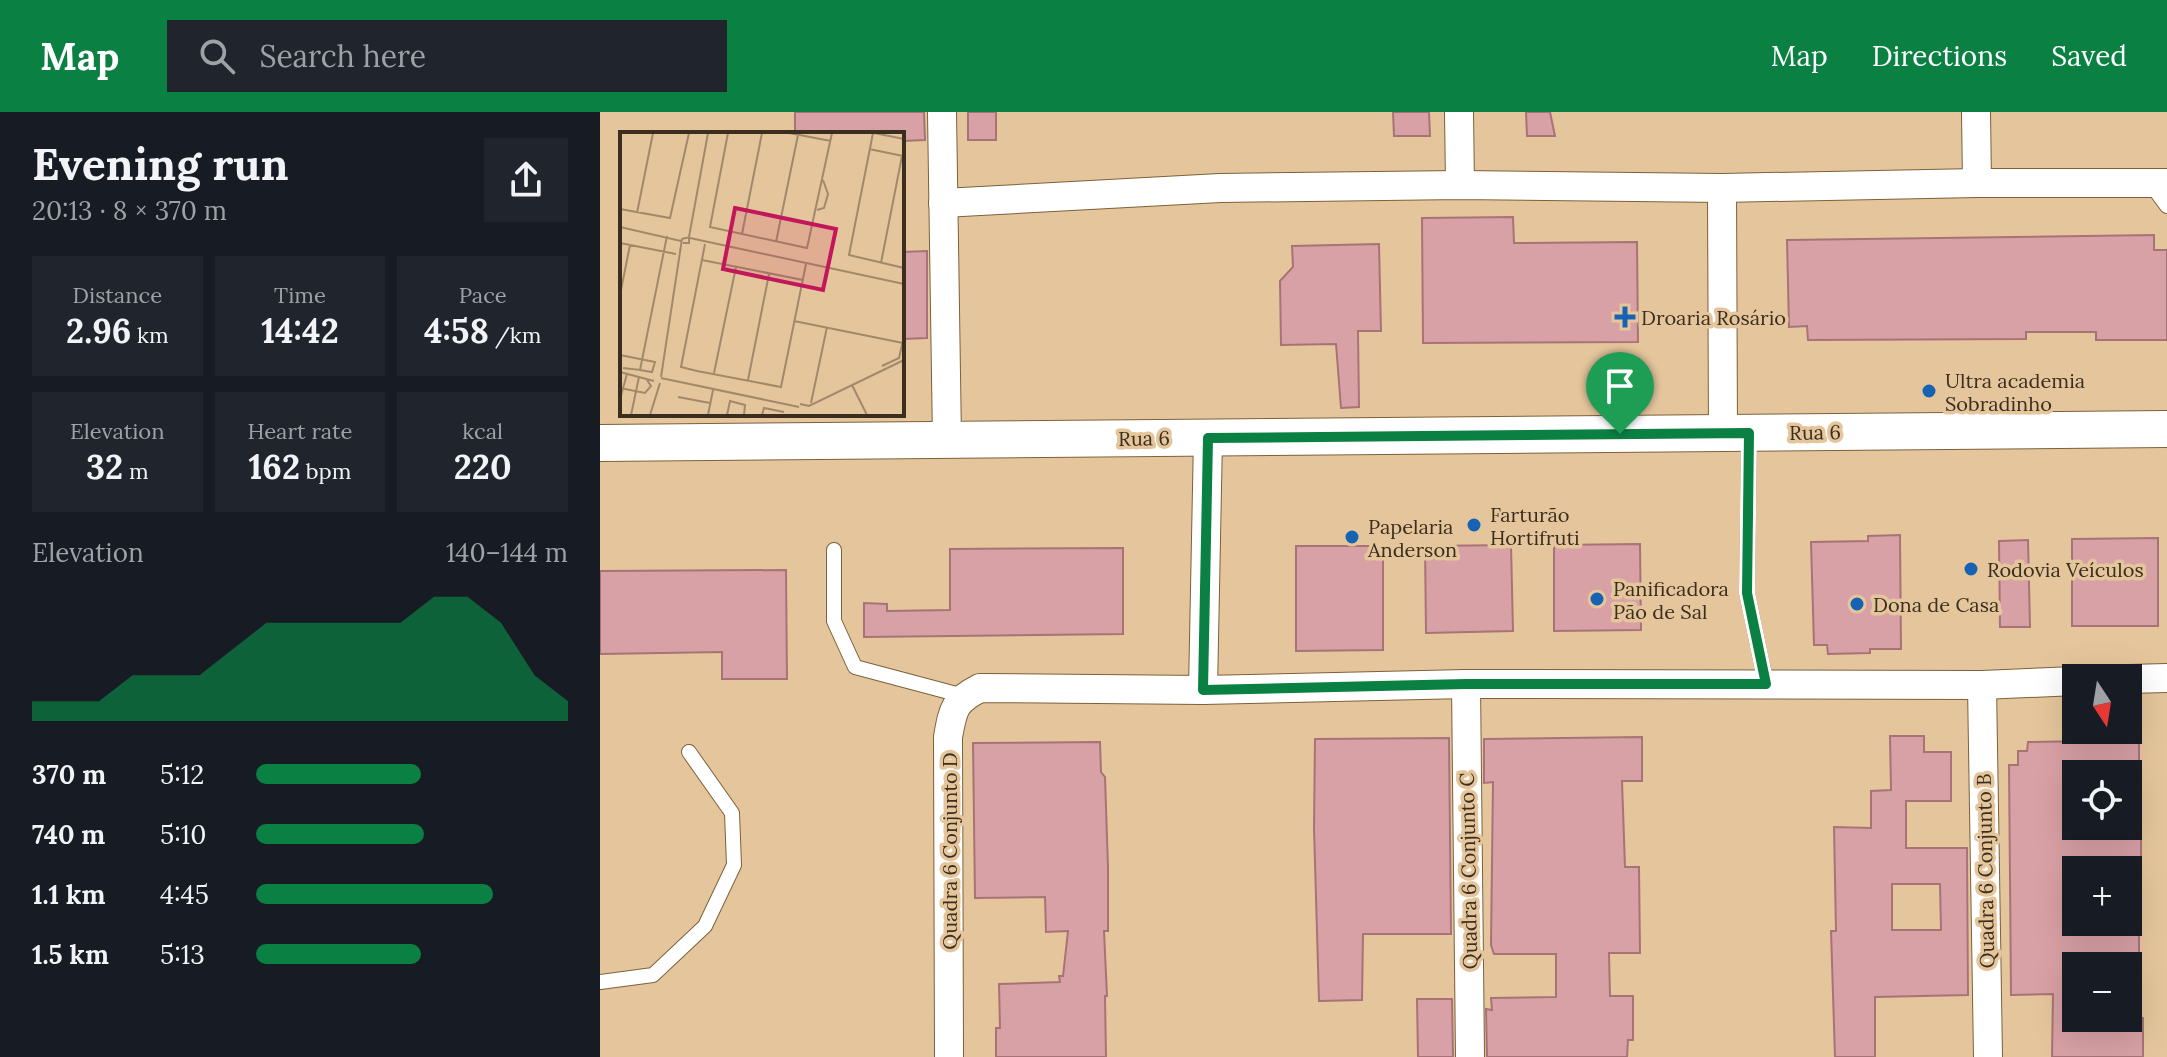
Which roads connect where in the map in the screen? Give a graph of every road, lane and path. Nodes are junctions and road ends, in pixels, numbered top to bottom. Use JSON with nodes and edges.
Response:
{"nodes":[{"id":1,"x":942,"y":112,"type":"edge"},
{"id":2,"x":1459,"y":112,"type":"edge"},
{"id":3,"x":1976,"y":112,"type":"edge"},
{"id":4,"x":1977,"y":183,"type":"junction"},
{"id":5,"x":2158,"y":183,"type":"edge"},
{"id":6,"x":1460,"y":185,"type":"junction"},
{"id":7,"x":1722,"y":188,"type":"junction"},
{"id":8,"x":943,"y":203,"type":"junction"},
{"id":9,"x":2167,"y":206,"type":"edge"},
{"id":10,"x":2167,"y":429,"type":"edge"},
{"id":11,"x":1736,"y":433,"type":"junction"},
{"id":12,"x":1208,"y":438,"type":"junction"},
{"id":13,"x":947,"y":440,"type":"junction"},
{"id":14,"x":600,"y":443,"type":"edge"},
{"id":15,"x":834,"y":550,"type":"dead end"},
{"id":16,"x":2167,"y":678,"type":"edge"},
{"id":17,"x":2142,"y":679,"type":"edge"},
{"id":18,"x":2062,"y":682,"type":"edge"},
{"id":19,"x":1466,"y":684,"type":"junction"},
{"id":20,"x":1766,"y":684,"type":"junction"},
{"id":21,"x":1982,"y":685,"type":"junction"},
{"id":22,"x":1203,"y":690,"type":"junction"},
{"id":23,"x":964,"y":696,"type":"junction"},
{"id":24,"x":689,"y":752,"type":"dead end"},
{"id":25,"x":600,"y":982,"type":"edge"},
{"id":26,"x":949,"y":1057,"type":"edge"},
{"id":27,"x":1470,"y":1057,"type":"edge"},
{"id":28,"x":1988,"y":1057,"type":"edge"}],
"edges":[{"from":1,"to":8,"type":"street"},
{"from":2,"to":6,"type":"street"},
{"from":3,"to":4,"type":"street"},
{"from":4,"to":5,"type":"street"},
{"from":4,"to":7,"type":"street"},
{"from":5,"to":9,"type":"lane"},
{"from":6,"to":7,"type":"street"},
{"from":6,"to":8,"type":"street"},
{"from":7,"to":11,"type":"street"},
{"from":8,"to":13,"type":"street"},
{"from":10,"to":11,"type":"street","name":"Rua 6"},
{"from":11,"to":12,"type":"street","name":"Rua 6"},
{"from":11,"to":20,"type":"lane"},
{"from":12,"to":13,"type":"street","name":"Rua 6"},
{"from":12,"to":22,"type":"street"},
{"from":13,"to":14,"type":"street","name":"Rua 6"},
{"from":15,"to":23,"type":"lane"},
{"from":16,"to":17,"type":"street"},
{"from":18,"to":21,"type":"street"},
{"from":19,"to":20,"type":"street"},
{"from":19,"to":22,"type":"street"},
{"from":19,"to":27,"type":"street","name":"Quadra 6 Conjunto C"},
{"from":20,"to":21,"type":"street"},
{"from":21,"to":28,"type":"street","name":"Quadra 6 Conjunto B"},
{"from":22,"to":23,"type":"street"},
{"from":23,"to":26,"type":"street","name":"Quadra 6 Conjunto D"},
{"from":24,"to":25,"type":"lane"}]}
